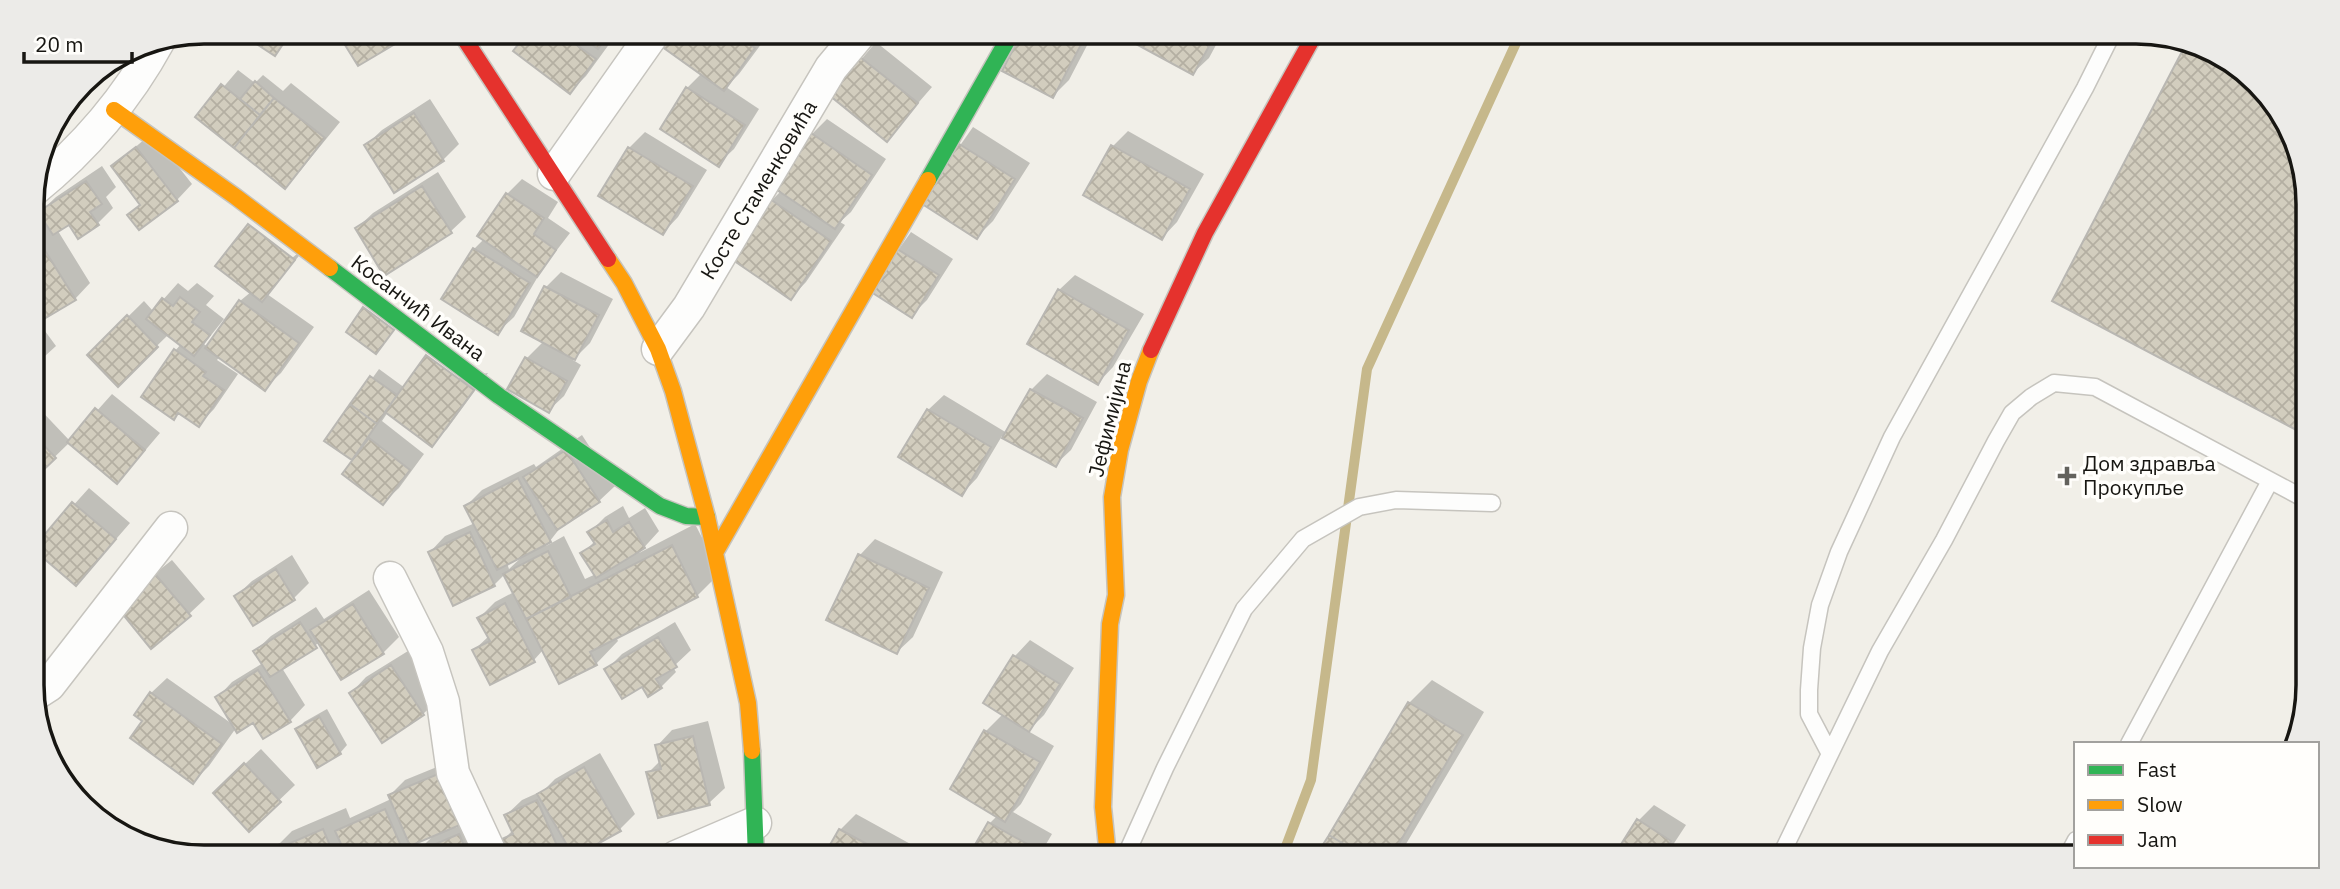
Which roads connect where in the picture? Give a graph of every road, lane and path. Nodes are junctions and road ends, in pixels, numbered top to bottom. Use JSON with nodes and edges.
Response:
{"nodes":[{"id":1,"x":468,"y":44,"type":"edge"},
{"id":2,"x":646,"y":44,"type":"edge"},
{"id":3,"x":851,"y":44,"type":"edge"},
{"id":4,"x":1005,"y":44,"type":"edge"},
{"id":5,"x":1309,"y":44,"type":"edge"},
{"id":6,"x":2107,"y":44,"type":"edge"},
{"id":7,"x":150,"y":53,"type":"edge"},
{"id":8,"x":114,"y":110,"type":"junction"},
{"id":9,"x":554,"y":174,"type":"junction"},
{"id":10,"x":46,"y":178,"type":"edge"},
{"id":11,"x":658,"y":349,"type":"junction"},
{"id":12,"x":2270,"y":481,"type":"junction"},
{"id":13,"x":2296,"y":494,"type":"edge"},
{"id":14,"x":1492,"y":503,"type":"dead end"},
{"id":15,"x":707,"y":517,"type":"junction"},
{"id":16,"x":171,"y":528,"type":"dead end"},
{"id":17,"x":716,"y":551,"type":"junction"},
{"id":18,"x":390,"y":578,"type":"dead end"},
{"id":19,"x":44,"y":688,"type":"edge"},
{"id":20,"x":2130,"y":742,"type":"edge"},
{"id":21,"x":1830,"y":754,"type":"junction"},
{"id":22,"x":755,"y":823,"type":"junction"},
{"id":23,"x":486,"y":845,"type":"edge"},
{"id":24,"x":705,"y":845,"type":"edge"},
{"id":25,"x":756,"y":845,"type":"edge"},
{"id":26,"x":1107,"y":845,"type":"edge"},
{"id":27,"x":1130,"y":845,"type":"edge"},
{"id":28,"x":1786,"y":845,"type":"edge"}],
"edges":[{"from":1,"to":9,"type":"street"},
{"from":2,"to":9,"type":"street"},
{"from":3,"to":11,"type":"street","name":"Косте Стаменковића"},
{"from":4,"to":17,"type":"street"},
{"from":5,"to":26,"type":"street","name":"Јефимијина"},
{"from":6,"to":21,"type":"lane"},
{"from":7,"to":8,"type":"street"},
{"from":8,"to":10,"type":"street"},
{"from":8,"to":15,"type":"street","name":"Косанчић Ивана"},
{"from":9,"to":11,"type":"street"},
{"from":11,"to":15,"type":"street"},
{"from":12,"to":13,"type":"lane"},
{"from":12,"to":20,"type":"lane"},
{"from":12,"to":21,"type":"lane"},
{"from":14,"to":27,"type":"lane"},
{"from":15,"to":17,"type":"street"},
{"from":16,"to":19,"type":"street"},
{"from":17,"to":22,"type":"street"},
{"from":18,"to":23,"type":"street"},
{"from":21,"to":28,"type":"lane"},
{"from":22,"to":24,"type":"street"},
{"from":22,"to":25,"type":"street"}]}
